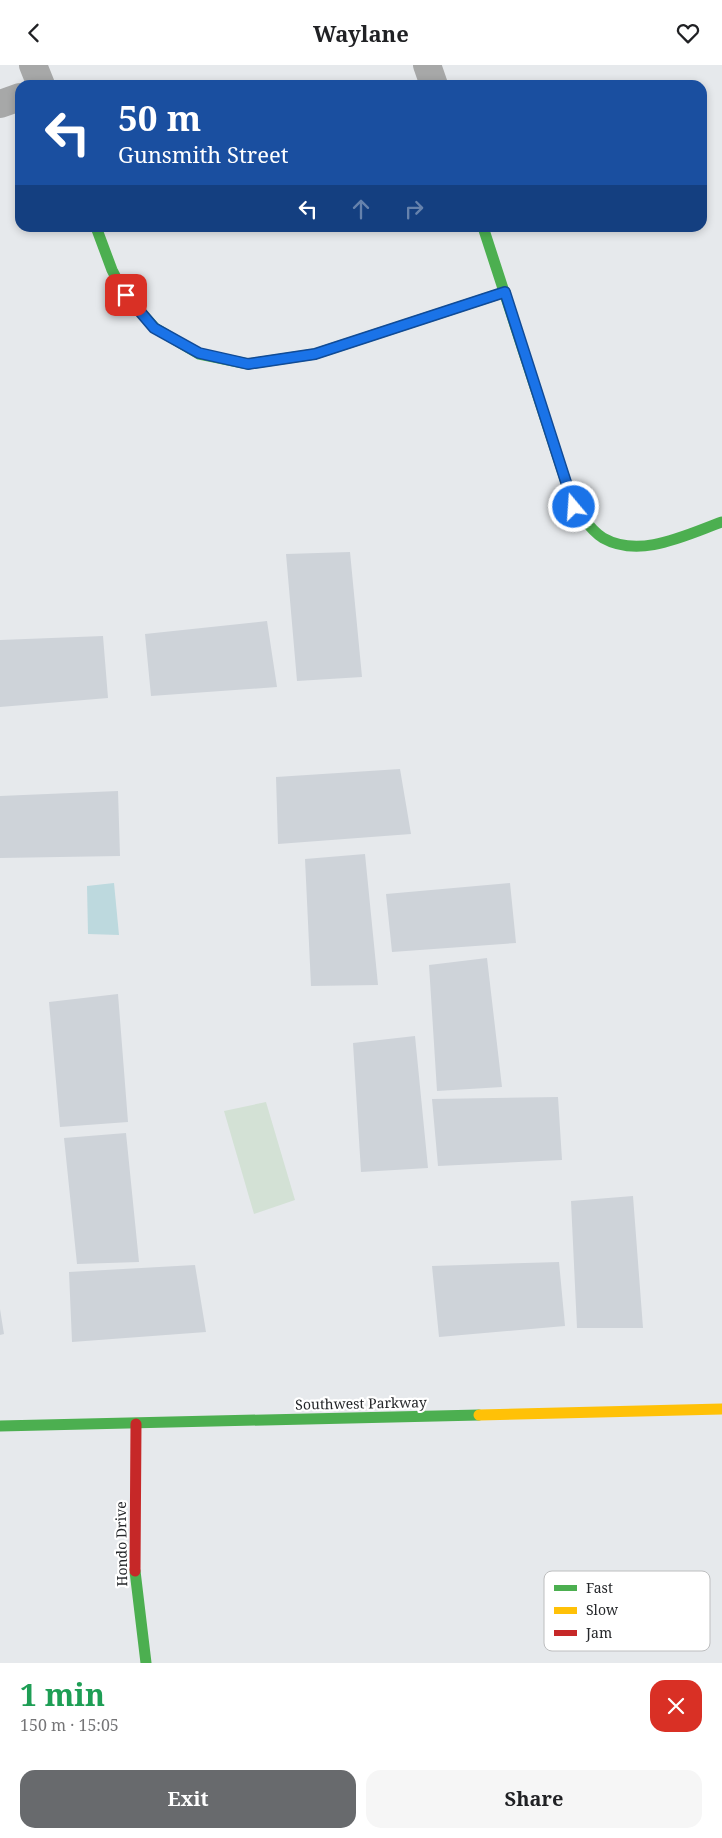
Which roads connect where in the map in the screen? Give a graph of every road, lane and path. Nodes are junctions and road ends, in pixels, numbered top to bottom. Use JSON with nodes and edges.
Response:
{"nodes":[{"id":1,"x":33,"y":65,"type":"edge"},
{"id":2,"x":427,"y":65,"type":"edge"},
{"id":3,"x":39,"y":80,"type":"edge"},
{"id":4,"x":432,"y":80,"type":"edge"},
{"id":5,"x":15,"y":99,"type":"edge"},
{"id":6,"x":0,"y":104,"type":"edge"},
{"id":7,"x":98,"y":232,"type":"edge"},
{"id":8,"x":485,"y":232,"type":"edge"},
{"id":9,"x":505,"y":292,"type":"junction"},
{"id":10,"x":722,"y":522,"type":"edge"},
{"id":11,"x":722,"y":1409,"type":"edge"},
{"id":12,"x":136,"y":1424,"type":"junction"},
{"id":13,"x":0,"y":1426,"type":"edge"},
{"id":14,"x":146,"y":1663,"type":"edge"}],
"edges":[{"from":1,"to":3,"type":"street"},
{"from":2,"to":4,"type":"street"},
{"from":5,"to":6,"type":"street"},
{"from":7,"to":9,"type":"street"},
{"from":8,"to":9,"type":"street"},
{"from":9,"to":10,"type":"street"},
{"from":11,"to":12,"type":"street","name":"Southwest Parkway"},
{"from":12,"to":13,"type":"street","name":"Southwest Parkway"},
{"from":12,"to":14,"type":"street","name":"Hondo Drive"}]}
